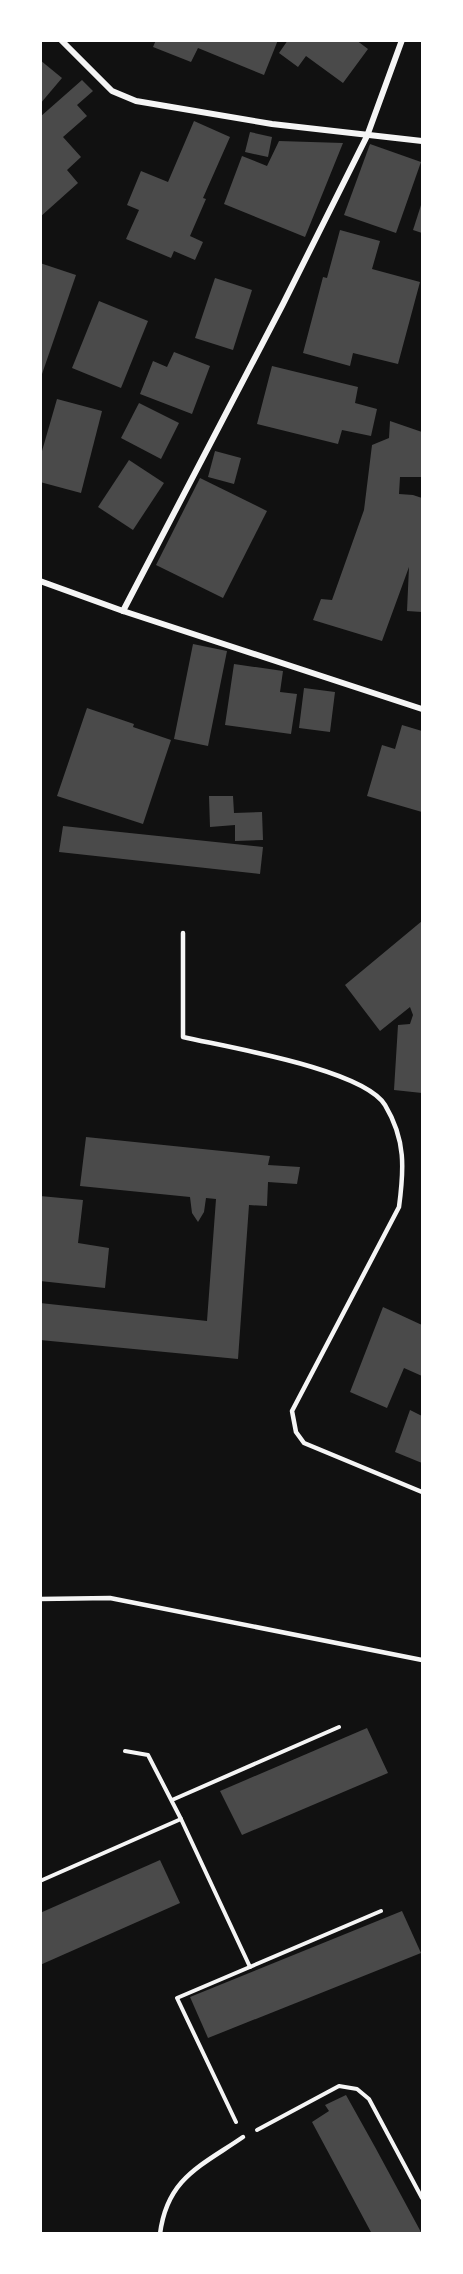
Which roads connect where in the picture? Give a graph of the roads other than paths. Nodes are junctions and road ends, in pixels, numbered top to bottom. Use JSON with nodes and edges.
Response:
{"nodes":[{"id":1,"x":61,"y":40,"type":"edge"},
{"id":2,"x":402,"y":40,"type":"edge"},
{"id":3,"x":367,"y":136,"type":"junction"},
{"id":4,"x":423,"y":141,"type":"edge"},
{"id":5,"x":40,"y":581,"type":"edge"},
{"id":6,"x":123,"y":611,"type":"junction"},
{"id":7,"x":423,"y":709,"type":"edge"},
{"id":8,"x":183,"y":933,"type":"dead end"},
{"id":9,"x":423,"y":1492,"type":"edge"},
{"id":10,"x":40,"y":1599,"type":"edge"},
{"id":11,"x":423,"y":1660,"type":"edge"},
{"id":12,"x":243,"y":2137,"type":"road end"},
{"id":13,"x":160,"y":2234,"type":"edge"}],
"edges":[{"from":1,"to":3,"type":"street"},
{"from":2,"to":3,"type":"street"},
{"from":3,"to":4,"type":"street"},
{"from":3,"to":6,"type":"street"},
{"from":5,"to":6,"type":"street"},
{"from":6,"to":7,"type":"street"},
{"from":8,"to":9,"type":"lane"},
{"from":10,"to":11,"type":"lane"},
{"from":12,"to":13,"type":"lane"}]}
